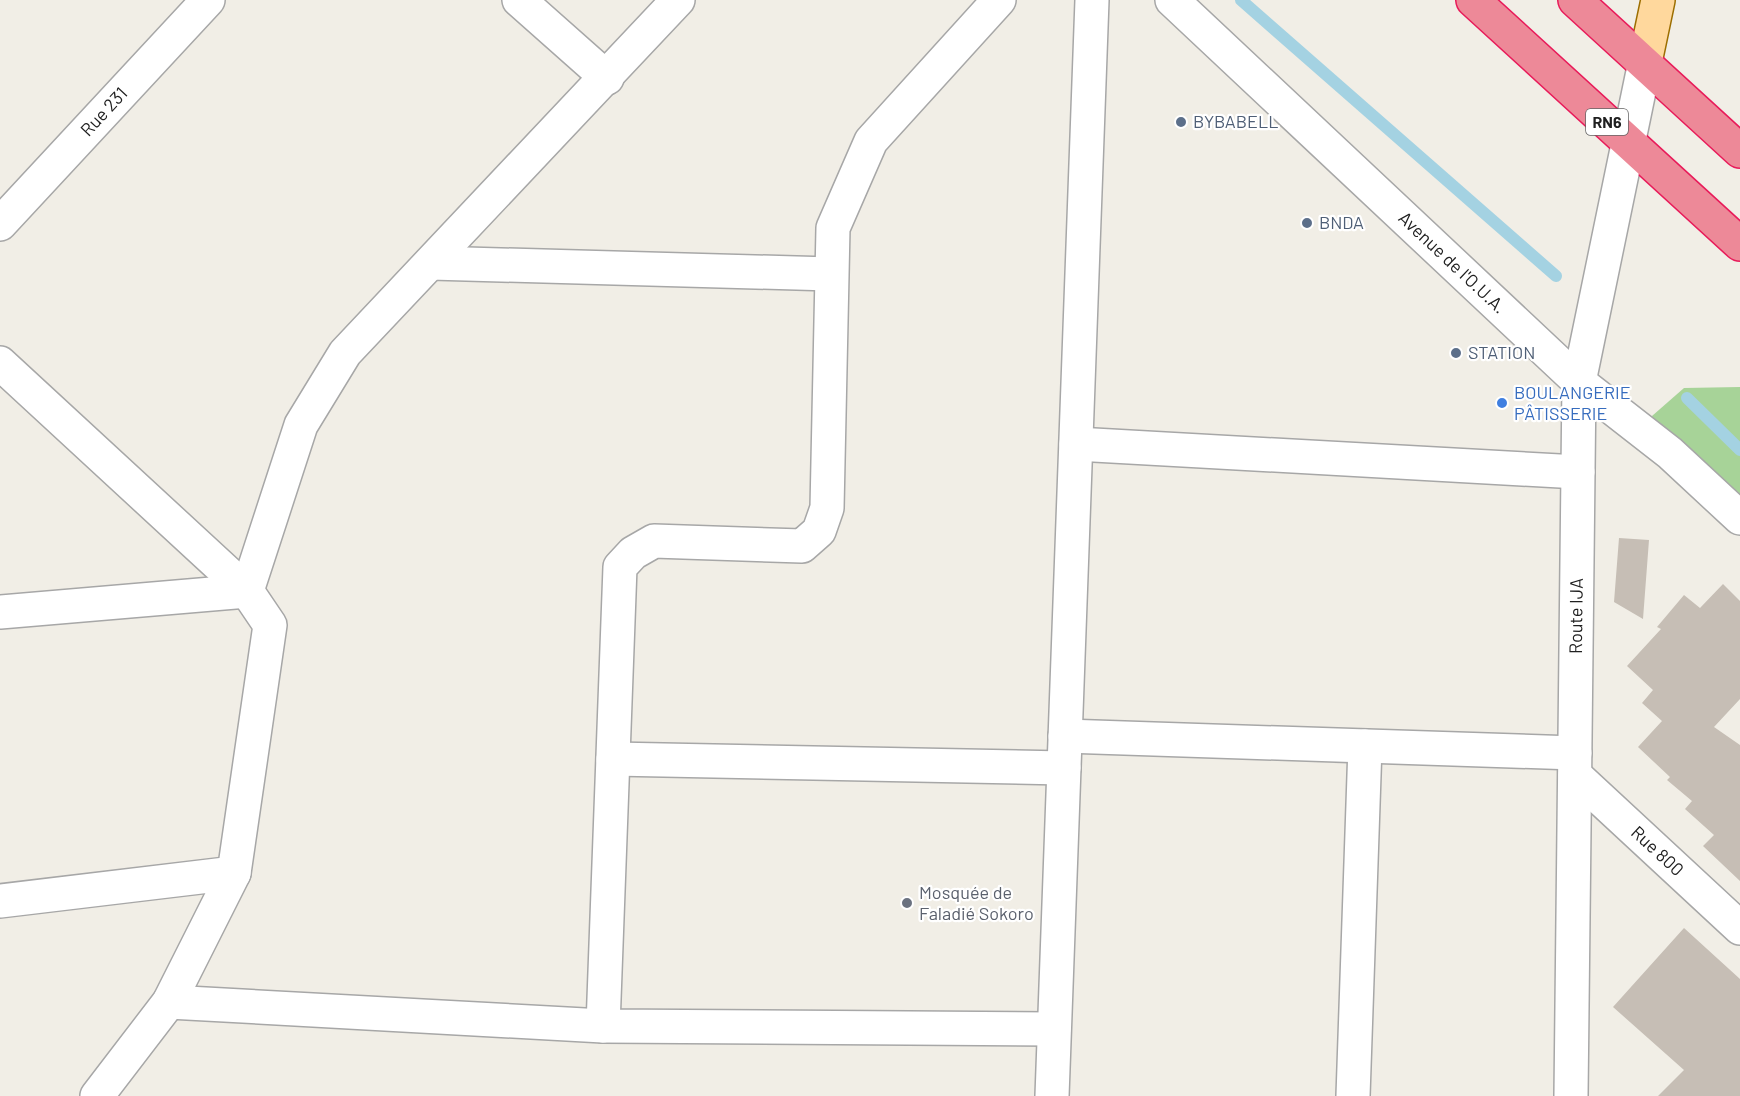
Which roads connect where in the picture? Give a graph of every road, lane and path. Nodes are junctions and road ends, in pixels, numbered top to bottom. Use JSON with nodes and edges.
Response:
{"nodes":[{"id":1,"x":208,"y":0,"type":"edge"},
{"id":2,"x":519,"y":0,"type":"edge"},
{"id":3,"x":678,"y":0,"type":"edge"},
{"id":4,"x":999,"y":0,"type":"edge"},
{"id":5,"x":1092,"y":0,"type":"edge"},
{"id":6,"x":1172,"y":0,"type":"edge"},
{"id":7,"x":1473,"y":0,"type":"edge"},
{"id":8,"x":1575,"y":0,"type":"edge"},
{"id":9,"x":1658,"y":0,"type":"edge"},
{"id":10,"x":1645,"y":62,"type":"junction"},
{"id":11,"x":607,"y":78,"type":"junction"},
{"id":12,"x":1629,"y":142,"type":"junction"},
{"id":13,"x":1740,"y":151,"type":"edge"},
{"id":14,"x":0,"y":224,"type":"edge"},
{"id":15,"x":1740,"y":244,"type":"edge"},
{"id":16,"x":431,"y":263,"type":"junction"},
{"id":17,"x":831,"y":274,"type":"junction"},
{"id":18,"x":0,"y":363,"type":"edge"},
{"id":19,"x":1579,"y":382,"type":"junction"},
{"id":20,"x":1076,"y":444,"type":"junction"},
{"id":21,"x":1578,"y":472,"type":"junction"},
{"id":22,"x":1740,"y":518,"type":"edge"},
{"id":23,"x":247,"y":591,"type":"junction"},
{"id":24,"x":0,"y":612,"type":"edge"},
{"id":25,"x":1065,"y":736,"type":"junction"},
{"id":26,"x":1365,"y":746,"type":"junction"},
{"id":27,"x":613,"y":759,"type":"junction"},
{"id":28,"x":1575,"y":764,"type":"junction"},
{"id":29,"x":1064,"y":768,"type":"junction"},
{"id":30,"x":234,"y":873,"type":"junction"},
{"id":31,"x":0,"y":901,"type":"edge"},
{"id":32,"x":1740,"y":928,"type":"edge"},
{"id":33,"x":169,"y":1002,"type":"junction"},
{"id":34,"x":603,"y":1026,"type":"junction"},
{"id":35,"x":1054,"y":1029,"type":"junction"},
{"id":36,"x":97,"y":1096,"type":"edge"},
{"id":37,"x":1052,"y":1096,"type":"edge"},
{"id":38,"x":1353,"y":1096,"type":"edge"},
{"id":39,"x":1571,"y":1096,"type":"edge"}],
"edges":[{"from":1,"to":14,"type":"street","name":"Rue 231"},
{"from":2,"to":11,"type":"street"},
{"from":3,"to":11,"type":"street"},
{"from":4,"to":17,"type":"street"},
{"from":5,"to":20,"type":"street"},
{"from":6,"to":19,"type":"street","name":"Avenue de l'O.U.A."},
{"from":7,"to":12,"type":"highway","number":"RN6"},
{"from":8,"to":10,"type":"highway"},
{"from":9,"to":10,"type":"main road"},
{"from":10,"to":12,"type":"street"},
{"from":10,"to":13,"type":"highway"},
{"from":11,"to":16,"type":"street"},
{"from":12,"to":15,"type":"highway","number":"RN6"},
{"from":12,"to":19,"type":"street","name":"Route IJA"},
{"from":16,"to":17,"type":"street"},
{"from":16,"to":23,"type":"street"},
{"from":17,"to":27,"type":"street"},
{"from":18,"to":23,"type":"street"},
{"from":19,"to":21,"type":"street","name":"Route IJA"},
{"from":19,"to":22,"type":"street","name":"Avenue de l'O.U.A."},
{"from":20,"to":21,"type":"street"},
{"from":20,"to":25,"type":"street"},
{"from":21,"to":28,"type":"street","name":"Route IJA"},
{"from":23,"to":24,"type":"street"},
{"from":23,"to":30,"type":"street"},
{"from":25,"to":26,"type":"street"},
{"from":25,"to":29,"type":"street"},
{"from":26,"to":28,"type":"street"},
{"from":26,"to":38,"type":"street"},
{"from":27,"to":29,"type":"street"},
{"from":27,"to":34,"type":"street"},
{"from":28,"to":32,"type":"street","name":"Rue 800"},
{"from":28,"to":39,"type":"street","name":"Route IJA"},
{"from":29,"to":35,"type":"street"},
{"from":30,"to":31,"type":"street"},
{"from":30,"to":33,"type":"street"},
{"from":33,"to":34,"type":"street"},
{"from":33,"to":36,"type":"street"},
{"from":34,"to":35,"type":"street"},
{"from":35,"to":37,"type":"street"}]}
